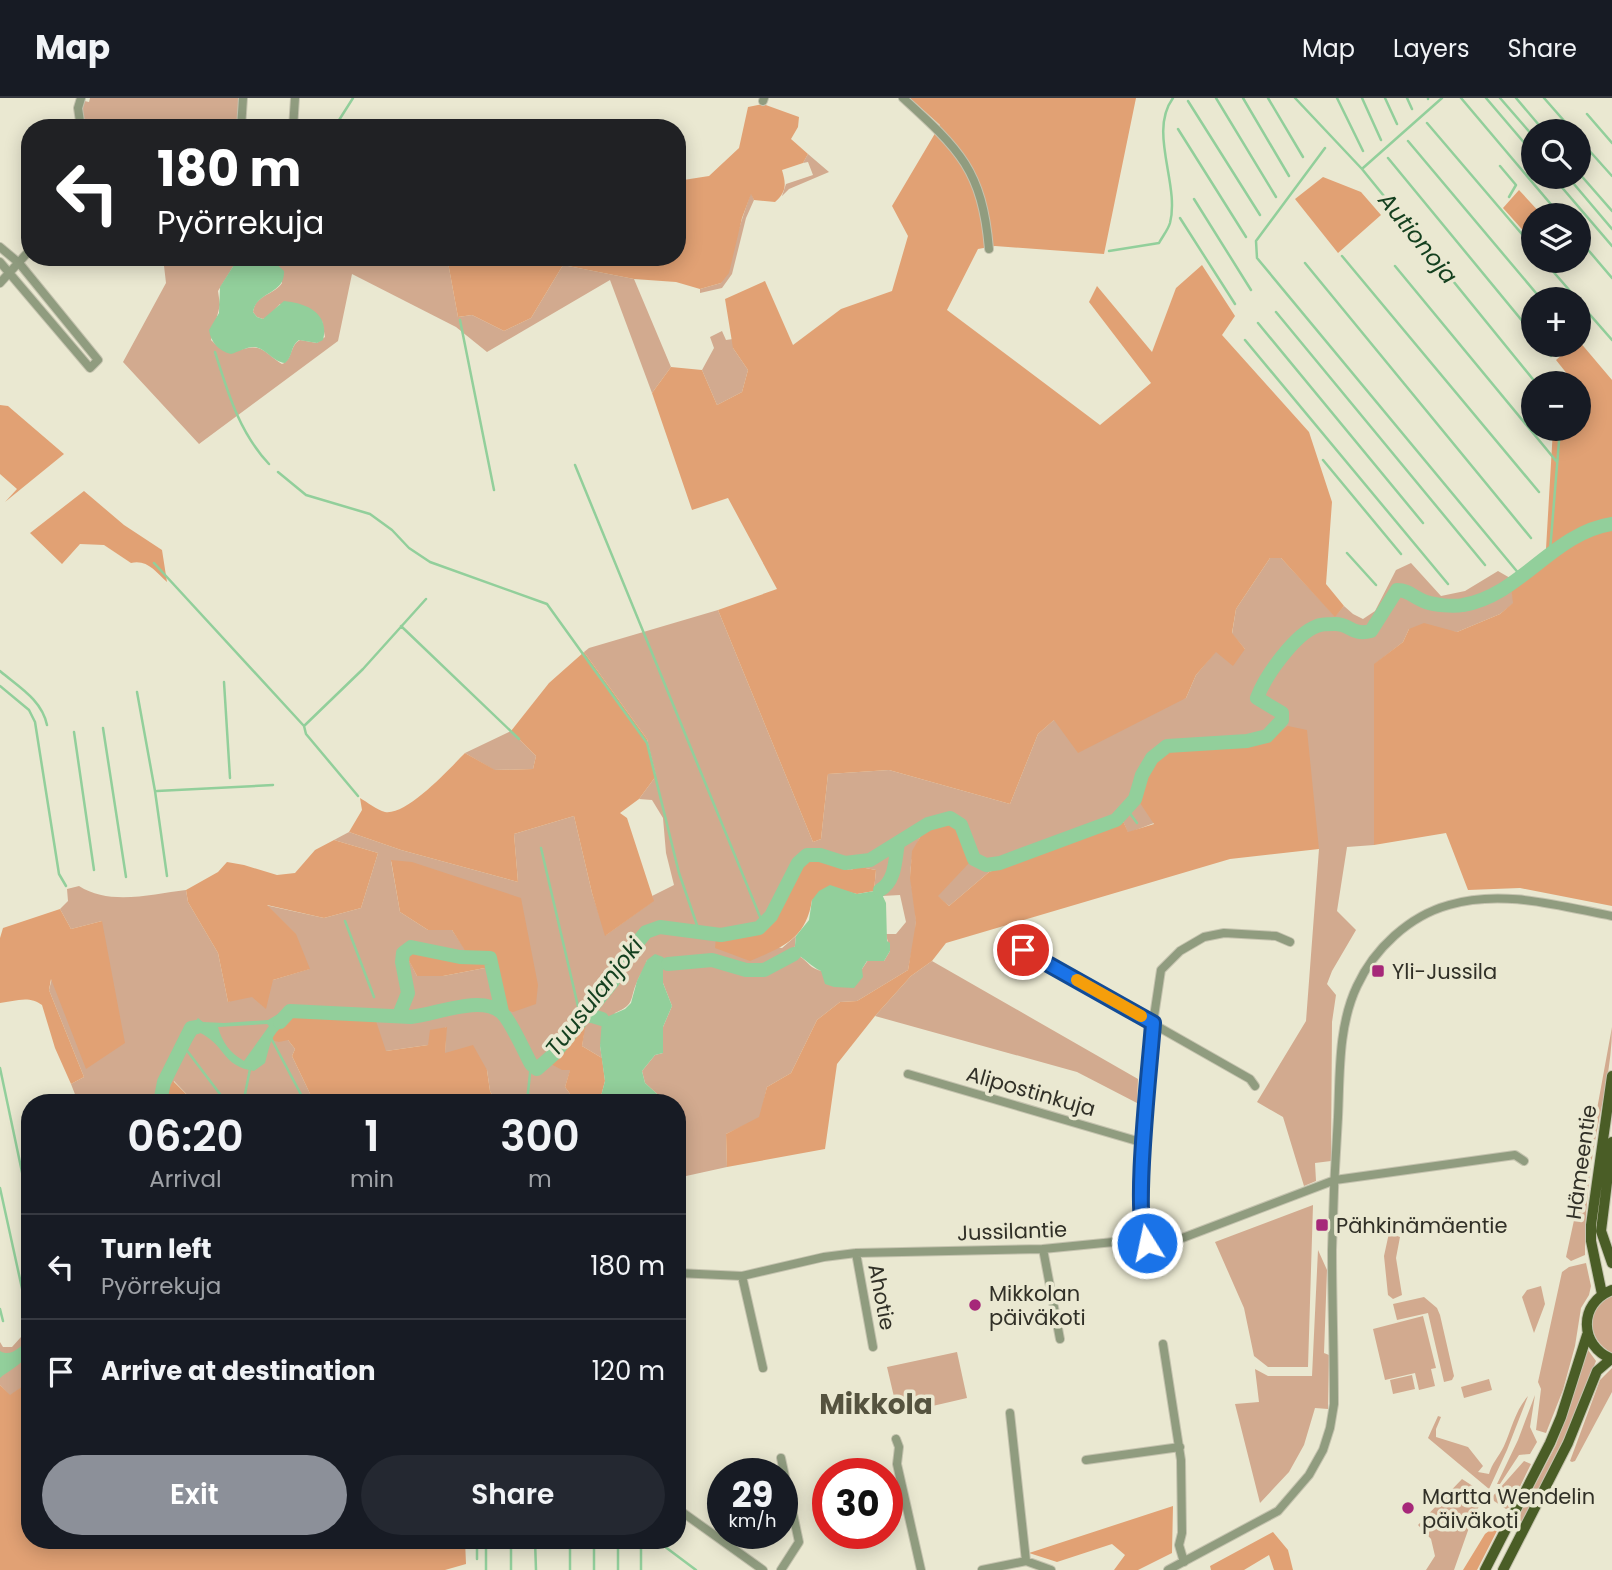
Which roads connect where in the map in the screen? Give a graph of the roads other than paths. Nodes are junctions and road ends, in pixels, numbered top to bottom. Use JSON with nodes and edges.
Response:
{"nodes":[{"id":1,"x":80,"y":98,"type":"edge"},
{"id":2,"x":243,"y":98,"type":"edge"},
{"id":3,"x":295,"y":98,"type":"edge"},
{"id":4,"x":903,"y":98,"type":"edge"},
{"id":5,"x":80,"y":119,"type":"edge"},
{"id":6,"x":242,"y":119,"type":"edge"},
{"id":7,"x":294,"y":119,"type":"edge"},
{"id":8,"x":0,"y":247,"type":"edge"},
{"id":9,"x":989,"y":249,"type":"dead end"},
{"id":10,"x":21,"y":261,"type":"edge"},
{"id":11,"x":0,"y":262,"type":"edge"},
{"id":12,"x":19,"y":263,"type":"junction"},
{"id":13,"x":21,"y":265,"type":"edge"},
{"id":14,"x":21,"y":266,"type":"edge"},
{"id":15,"x":10,"y":273,"type":"junction"},
{"id":16,"x":0,"y":283,"type":"edge"},
{"id":17,"x":1609,"y":915,"type":"edge"},
{"id":18,"x":1290,"y":942,"type":"dead end"},
{"id":19,"x":1023,"y":950,"type":"dead end"},
{"id":20,"x":1153,"y":1023,"type":"junction"},
{"id":21,"x":908,"y":1074,"type":"dead end"},
{"id":22,"x":1612,"y":1076,"type":"edge"},
{"id":23,"x":1255,"y":1086,"type":"dead end"},
{"id":24,"x":1612,"y":1142,"type":"edge"},
{"id":25,"x":1144,"y":1143,"type":"junction"},
{"id":26,"x":1524,"y":1161,"type":"dead end"},
{"id":27,"x":1335,"y":1180,"type":"junction"},
{"id":28,"x":1144,"y":1239,"type":"junction"},
{"id":29,"x":1043,"y":1249,"type":"junction"},
{"id":30,"x":856,"y":1253,"type":"junction"},
{"id":31,"x":1612,"y":1263,"type":"edge"},
{"id":32,"x":686,"y":1273,"type":"edge"},
{"id":33,"x":742,"y":1276,"type":"junction"},
{"id":34,"x":1607,"y":1292,"type":"edge"},
{"id":35,"x":1587,"y":1335,"type":"junction"},
{"id":36,"x":1060,"y":1339,"type":"dead end"},
{"id":37,"x":1163,"y":1344,"type":"dead end"},
{"id":38,"x":873,"y":1347,"type":"dead end"},
{"id":39,"x":1611,"y":1359,"type":"edge"},
{"id":40,"x":763,"y":1368,"type":"dead end"},
{"id":41,"x":1010,"y":1413,"type":"dead end"},
{"id":42,"x":896,"y":1439,"type":"dead end"},
{"id":43,"x":1180,"y":1447,"type":"junction"},
{"id":44,"x":1086,"y":1460,"type":"dead end"},
{"id":45,"x":686,"y":1515,"type":"edge"},
{"id":46,"x":794,"y":1549,"type":"edge"},
{"id":47,"x":1026,"y":1561,"type":"junction"},
{"id":48,"x":1184,"y":1562,"type":"junction"},
{"id":49,"x":763,"y":1570,"type":"edge"},
{"id":50,"x":781,"y":1570,"type":"edge"},
{"id":51,"x":921,"y":1570,"type":"edge"},
{"id":52,"x":982,"y":1570,"type":"edge"},
{"id":53,"x":1051,"y":1570,"type":"edge"},
{"id":54,"x":1168,"y":1570,"type":"edge"},
{"id":55,"x":1485,"y":1570,"type":"edge"},
{"id":56,"x":1503,"y":1570,"type":"edge"}],
"edges":[{"from":1,"to":5,"type":"street"},
{"from":2,"to":6,"type":"street"},
{"from":3,"to":7,"type":"street"},
{"from":4,"to":9,"type":"street"},
{"from":8,"to":12,"type":"street"},
{"from":10,"to":12,"type":"street"},
{"from":11,"to":15,"type":"street"},
{"from":12,"to":13,"type":"street"},
{"from":12,"to":15,"type":"street"},
{"from":14,"to":15,"type":"street"},
{"from":15,"to":16,"type":"street"},
{"from":17,"to":27,"type":"street"},
{"from":18,"to":20,"type":"street"},
{"from":19,"to":20,"type":"street"},
{"from":20,"to":23,"type":"street"},
{"from":20,"to":25,"type":"street"},
{"from":21,"to":25,"type":"street","name":"Alipostinkuja"},
{"from":22,"to":34,"type":"main road","name":"Hämeentie"},
{"from":24,"to":31,"type":"main road","name":"Hämeentie"},
{"from":25,"to":28,"type":"street"},
{"from":26,"to":27,"type":"street","name":"Jussilantie"},
{"from":27,"to":28,"type":"street","name":"Jussilantie"},
{"from":27,"to":48,"type":"street"},
{"from":28,"to":29,"type":"street","name":"Jussilantie"},
{"from":29,"to":30,"type":"street","name":"Jussilantie"},
{"from":29,"to":36,"type":"street"},
{"from":30,"to":33,"type":"street","name":"Jussilantie"},
{"from":30,"to":38,"type":"street","name":"Ahotie"},
{"from":32,"to":33,"type":"street","name":"Jussilantie"},
{"from":33,"to":40,"type":"street"},
{"from":34,"to":35,"type":"main road"},
{"from":35,"to":39,"type":"main road"},
{"from":35,"to":55,"type":"main road"},
{"from":37,"to":43,"type":"street"},
{"from":39,"to":56,"type":"main road"},
{"from":41,"to":47,"type":"street"},
{"from":42,"to":51,"type":"street"},
{"from":43,"to":44,"type":"street"},
{"from":43,"to":48,"type":"street"},
{"from":45,"to":49,"type":"street"},
{"from":46,"to":50,"type":"street"},
{"from":47,"to":52,"type":"street"},
{"from":47,"to":53,"type":"street"},
{"from":48,"to":54,"type":"street"}]}
